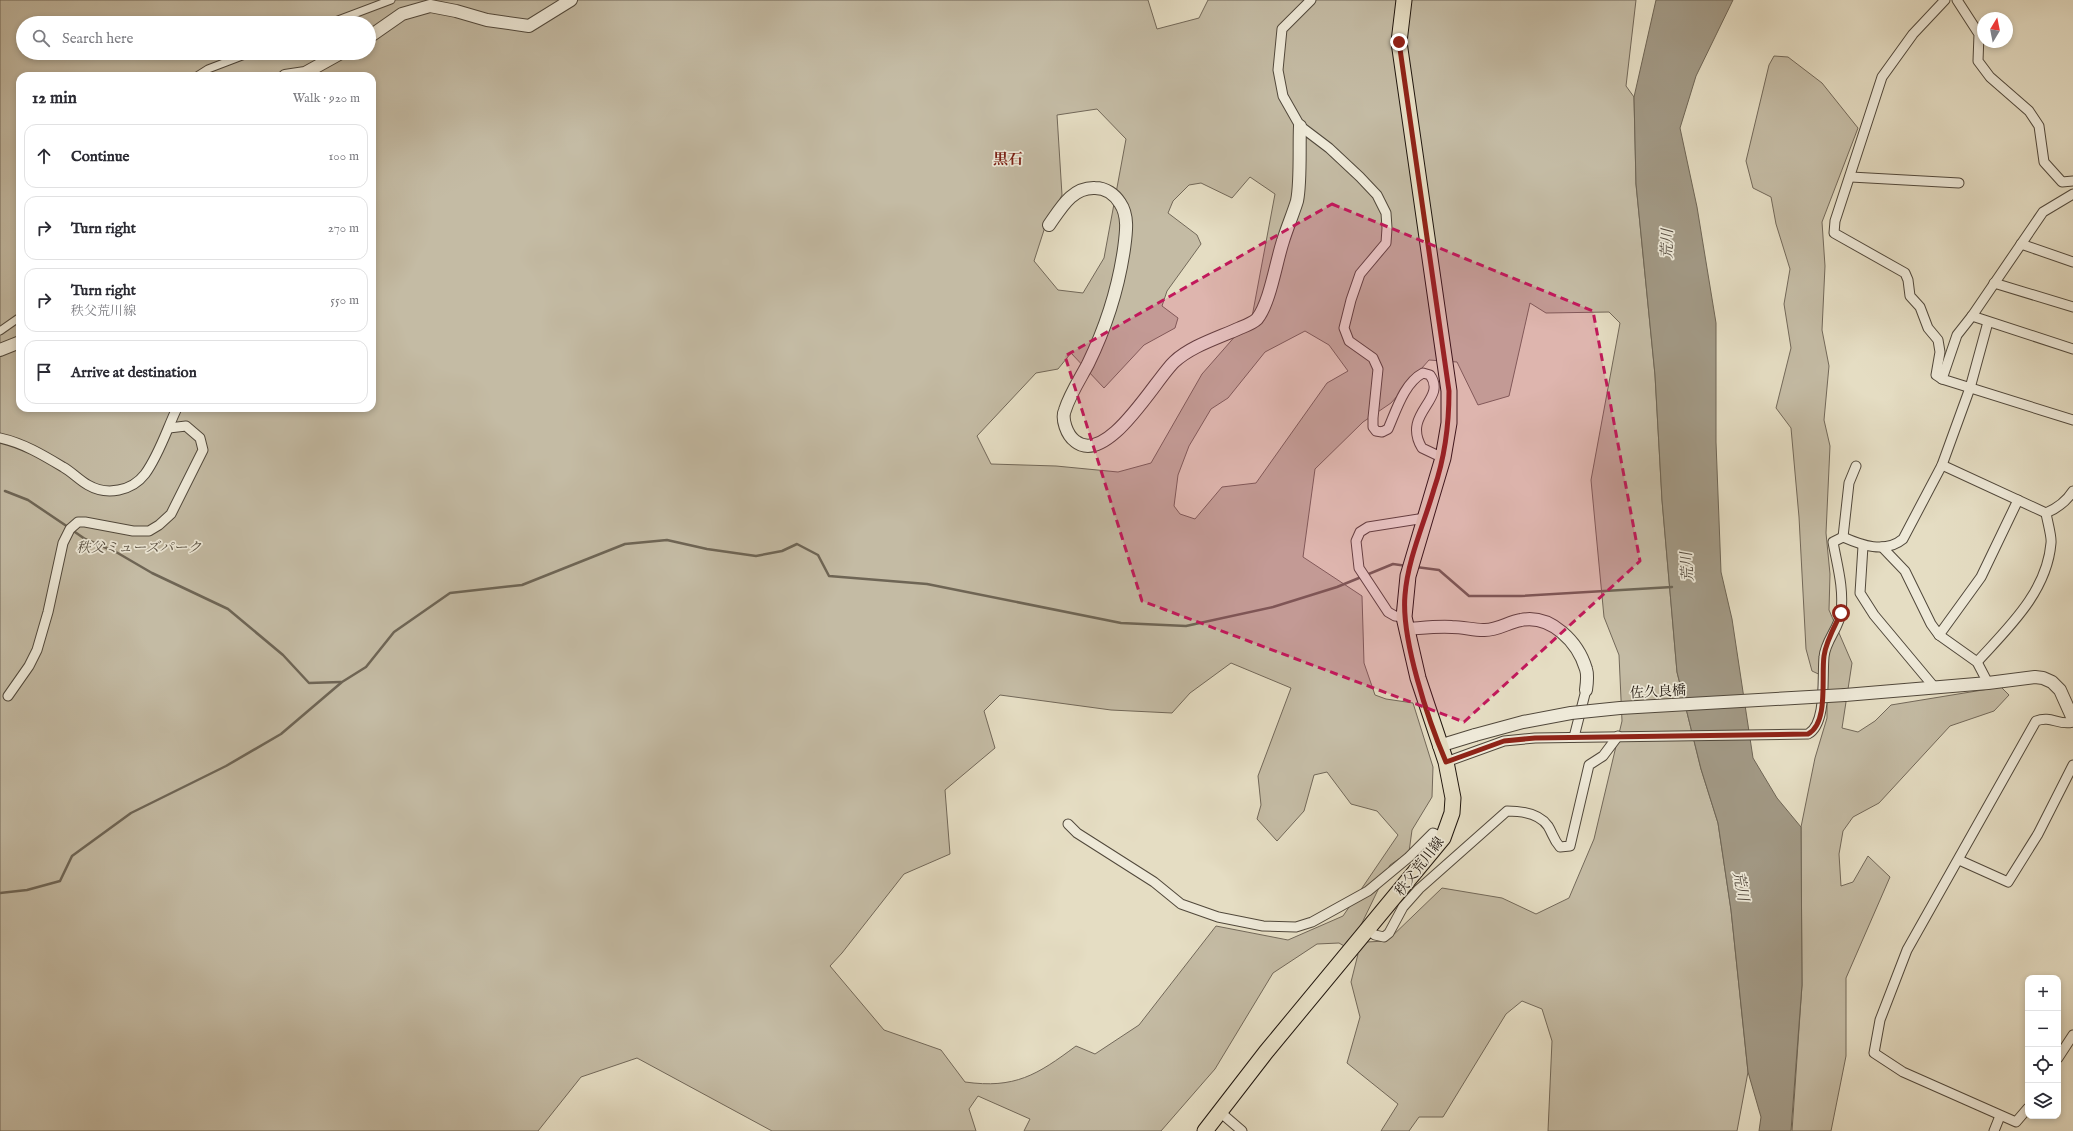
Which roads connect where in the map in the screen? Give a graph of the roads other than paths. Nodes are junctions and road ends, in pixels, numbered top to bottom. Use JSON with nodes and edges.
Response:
{"nodes":[{"id":1,"x":391,"y":0,"type":"edge"},
{"id":2,"x":571,"y":0,"type":"edge"},
{"id":3,"x":1311,"y":0,"type":"edge"},
{"id":4,"x":1404,"y":0,"type":"edge"},
{"id":5,"x":1945,"y":0,"type":"edge"},
{"id":6,"x":1957,"y":0,"type":"edge"},
{"id":7,"x":349,"y":16,"type":"edge"},
{"id":8,"x":376,"y":32,"type":"edge"},
{"id":9,"x":232,"y":60,"type":"edge"},
{"id":10,"x":328,"y":60,"type":"edge"},
{"id":11,"x":203,"y":72,"type":"edge"},
{"id":12,"x":307,"y":72,"type":"edge"},
{"id":13,"x":1300,"y":126,"type":"junction"},
{"id":14,"x":1851,"y":176,"type":"junction"},
{"id":15,"x":2073,"y":181,"type":"edge"},
{"id":16,"x":1959,"y":183,"type":"dead end"},
{"id":17,"x":2073,"y":194,"type":"edge"},
{"id":18,"x":1049,"y":225,"type":"dead end"},
{"id":19,"x":2021,"y":244,"type":"junction"},
{"id":20,"x":2073,"y":262,"type":"edge"},
{"id":21,"x":1994,"y":283,"type":"junction"},
{"id":22,"x":2073,"y":307,"type":"edge"},
{"id":23,"x":1972,"y":316,"type":"junction"},
{"id":24,"x":16,"y":320,"type":"edge"},
{"id":25,"x":1988,"y":322,"type":"junction"},
{"id":26,"x":0,"y":331,"type":"edge"},
{"id":27,"x":16,"y":344,"type":"edge"},
{"id":28,"x":2073,"y":349,"type":"edge"},
{"id":29,"x":0,"y":350,"type":"edge"},
{"id":30,"x":1942,"y":379,"type":"junction"},
{"id":31,"x":1970,"y":388,"type":"junction"},
{"id":32,"x":175,"y":412,"type":"edge"},
{"id":33,"x":2073,"y":420,"type":"edge"},
{"id":34,"x":169,"y":428,"type":"junction"},
{"id":35,"x":0,"y":438,"type":"edge"},
{"id":36,"x":1443,"y":458,"type":"junction"},
{"id":37,"x":1942,"y":465,"type":"junction"},
{"id":38,"x":1856,"y":466,"type":"dead end"},
{"id":39,"x":2073,"y":491,"type":"edge"},
{"id":40,"x":2018,"y":500,"type":"junction"},
{"id":41,"x":2046,"y":513,"type":"junction"},
{"id":42,"x":1425,"y":518,"type":"junction"},
{"id":43,"x":1843,"y":537,"type":"junction"},
{"id":44,"x":1863,"y":546,"type":"junction"},
{"id":45,"x":1882,"y":547,"type":"junction"},
{"id":46,"x":1405,"y":623,"type":"junction"},
{"id":47,"x":1939,"y":635,"type":"junction"},
{"id":48,"x":1977,"y":662,"type":"junction"},
{"id":49,"x":1988,"y":683,"type":"junction"},
{"id":50,"x":1935,"y":688,"type":"junction"},
{"id":51,"x":1586,"y":690,"type":"joint"},
{"id":52,"x":8,"y":696,"type":"dead end"},
{"id":53,"x":2073,"y":720,"type":"edge"},
{"id":54,"x":1618,"y":736,"type":"junction"},
{"id":55,"x":1574,"y":737,"type":"junction"},
{"id":56,"x":1439,"y":746,"type":"junction"},
{"id":57,"x":1446,"y":762,"type":"junction"},
{"id":58,"x":2073,"y":765,"type":"edge"},
{"id":59,"x":1068,"y":824,"type":"dead end"},
{"id":60,"x":1442,"y":838,"type":"junction"},
{"id":61,"x":1959,"y":860,"type":"junction"},
{"id":62,"x":1368,"y":930,"type":"junction"},
{"id":63,"x":2073,"y":1035,"type":"edge"},
{"id":64,"x":2061,"y":1053,"type":"edge"},
{"id":65,"x":1220,"y":1112,"type":"junction"},
{"id":66,"x":2025,"y":1112,"type":"edge"},
{"id":67,"x":2000,"y":1116,"type":"junction"},
{"id":68,"x":1205,"y":1131,"type":"edge"},
{"id":69,"x":1242,"y":1131,"type":"edge"},
{"id":70,"x":1994,"y":1131,"type":"edge"}],
"edges":[{"from":1,"to":7,"type":"street"},
{"from":2,"to":8,"type":"street"},
{"from":3,"to":13,"type":"street"},
{"from":4,"to":36,"type":"main road","name":"秩父荒川線"},
{"from":5,"to":14,"type":"street"},
{"from":6,"to":15,"type":"street"},
{"from":9,"to":11,"type":"street"},
{"from":10,"to":12,"type":"street"},
{"from":13,"to":18,"type":"street"},
{"from":13,"to":36,"type":"street"},
{"from":14,"to":16,"type":"street"},
{"from":14,"to":30,"type":"street"},
{"from":17,"to":19,"type":"street"},
{"from":19,"to":20,"type":"street"},
{"from":19,"to":21,"type":"street"},
{"from":21,"to":22,"type":"street"},
{"from":21,"to":23,"type":"street"},
{"from":23,"to":25,"type":"street"},
{"from":23,"to":30,"type":"street"},
{"from":24,"to":26,"type":"street"},
{"from":25,"to":28,"type":"street"},
{"from":25,"to":31,"type":"street"},
{"from":27,"to":29,"type":"street"},
{"from":30,"to":31,"type":"street"},
{"from":31,"to":33,"type":"street"},
{"from":31,"to":37,"type":"street"},
{"from":32,"to":34,"type":"street"},
{"from":34,"to":35,"type":"street"},
{"from":34,"to":52,"type":"street"},
{"from":36,"to":42,"type":"main road","name":"秩父荒川線"},
{"from":37,"to":40,"type":"street"},
{"from":37,"to":45,"type":"street"},
{"from":38,"to":43,"type":"street"},
{"from":39,"to":41,"type":"street"},
{"from":40,"to":41,"type":"street"},
{"from":40,"to":47,"type":"street"},
{"from":41,"to":48,"type":"street"},
{"from":42,"to":46,"type":"main road","name":"秩父荒川線"},
{"from":42,"to":46,"type":"street"},
{"from":43,"to":44,"type":"street"},
{"from":43,"to":54,"type":"street"},
{"from":44,"to":45,"type":"street"},
{"from":44,"to":50,"type":"street"},
{"from":45,"to":47,"type":"street"},
{"from":46,"to":51,"type":"street"},
{"from":46,"to":56,"type":"main road","name":"秩父荒川線"},
{"from":47,"to":48,"type":"street"},
{"from":48,"to":49,"type":"street"},
{"from":49,"to":50,"type":"street","name":"佐久良橋"},
{"from":49,"to":53,"type":"street","name":"佐久良橋"},
{"from":50,"to":56,"type":"street","name":"佐久良橋","bridge":true},
{"from":51,"to":55,"type":"street"},
{"from":53,"to":61,"type":"street"},
{"from":54,"to":55,"type":"street"},
{"from":54,"to":62,"type":"street"},
{"from":55,"to":57,"type":"street"},
{"from":56,"to":57,"type":"main road","name":"秩父荒川線"},
{"from":57,"to":60,"type":"main road","name":"秩父荒川線"},
{"from":58,"to":61,"type":"street"},
{"from":59,"to":60,"type":"street"},
{"from":60,"to":62,"type":"main road","name":"秩父荒川線"},
{"from":61,"to":67,"type":"street"},
{"from":62,"to":65,"type":"main road","name":"秩父荒川線"},
{"from":63,"to":64,"type":"street"},
{"from":65,"to":68,"type":"main road","name":"秩父荒川線"},
{"from":65,"to":69,"type":"street"},
{"from":66,"to":67,"type":"street"},
{"from":67,"to":70,"type":"street"}]}
